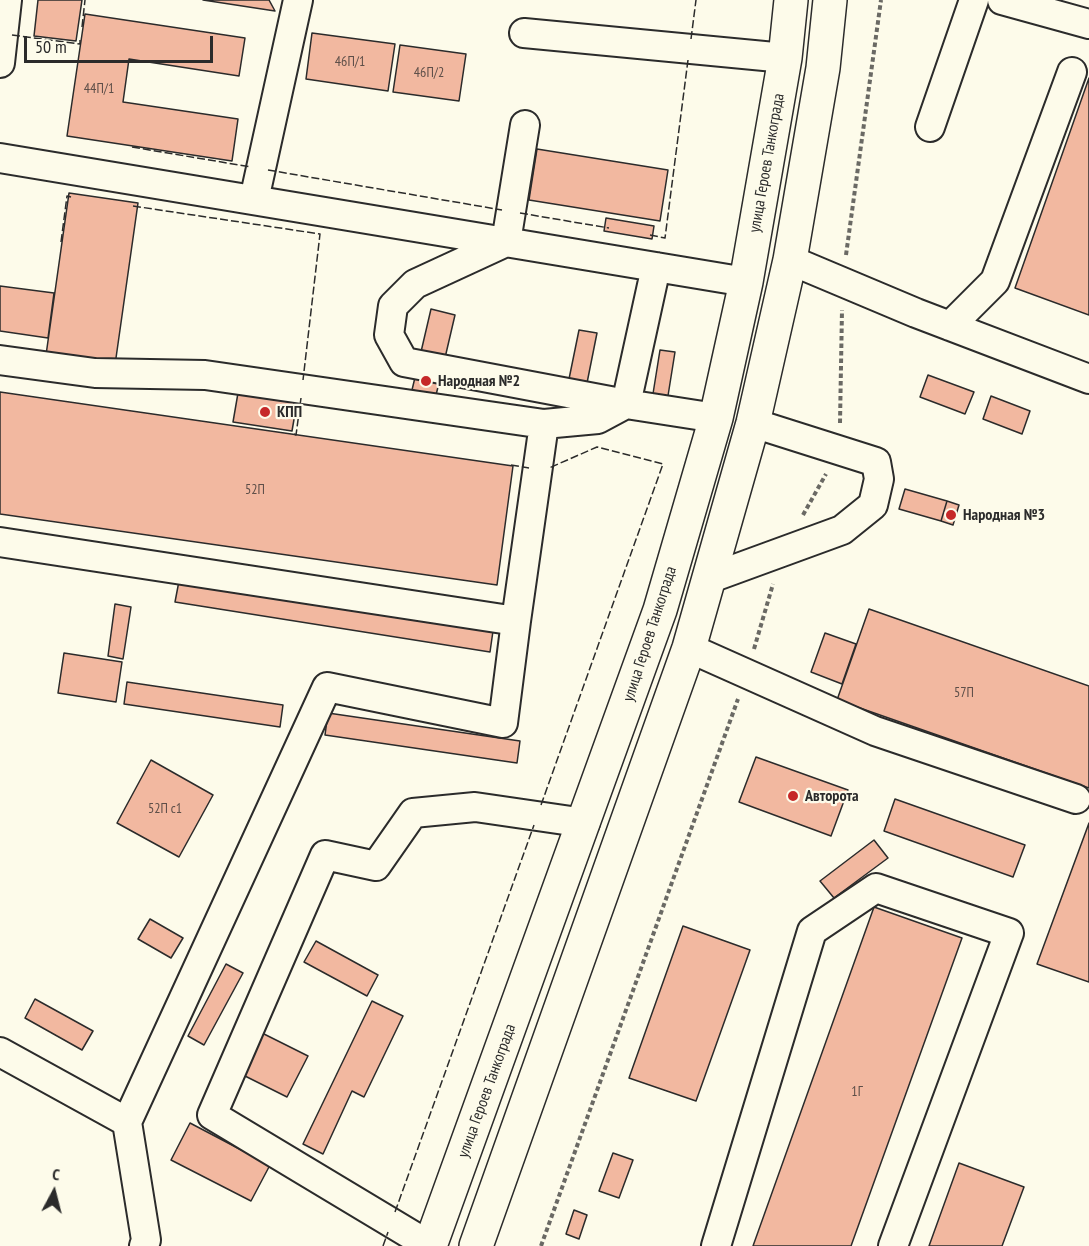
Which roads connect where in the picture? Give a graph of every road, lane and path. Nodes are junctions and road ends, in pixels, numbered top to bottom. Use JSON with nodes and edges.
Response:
{"nodes":[{"id":1,"x":7,"y":0,"type":"edge"},
{"id":2,"x":298,"y":0,"type":"edge"},
{"id":3,"x":791,"y":0,"type":"edge"},
{"id":4,"x":830,"y":0,"type":"edge"},
{"id":5,"x":881,"y":0,"type":"edge"},
{"id":6,"x":974,"y":0,"type":"edge"},
{"id":7,"x":1002,"y":0,"type":"edge"},
{"id":8,"x":1078,"y":15,"type":"edge"},
{"id":9,"x":524,"y":33,"type":"dead end"},
{"id":10,"x":785,"y":58,"type":"junction"},
{"id":11,"x":0,"y":63,"type":"edge"},
{"id":12,"x":1072,"y":72,"type":"dead end"},
{"id":13,"x":525,"y":125,"type":"dead end"},
{"id":14,"x":930,"y":127,"type":"dead end"},
{"id":15,"x":0,"y":158,"type":"edge"},
{"id":16,"x":254,"y":200,"type":"junction"},
{"id":17,"x":506,"y":242,"type":"junction"},
{"id":18,"x":790,"y":260,"type":"junction"},
{"id":19,"x":656,"y":267,"type":"junction"},
{"id":20,"x":746,"y":282,"type":"junction"},
{"id":21,"x":842,"y":282,"type":"junction"},
{"id":22,"x":950,"y":326,"type":"junction"},
{"id":23,"x":0,"y":360,"type":"edge"},
{"id":24,"x":1089,"y":379,"type":"edge"},
{"id":25,"x":626,"y":404,"type":"junction"},
{"id":26,"x":716,"y":418,"type":"junction"},
{"id":27,"x":753,"y":423,"type":"junction"},
{"id":28,"x":544,"y":424,"type":"junction"},
{"id":29,"x":840,"y":451,"type":"junction"},
{"id":30,"x":0,"y":542,"type":"edge"},
{"id":31,"x":782,"y":552,"type":"junction"},
{"id":32,"x":708,"y":579,"type":"junction"},
{"id":33,"x":516,"y":621,"type":"junction"},
{"id":34,"x":689,"y":648,"type":"junction"},
{"id":35,"x":748,"y":674,"type":"junction"},
{"id":36,"x":1076,"y":799,"type":"dead end"},
{"id":37,"x":585,"y":823,"type":"junction"},
{"id":38,"x":0,"y":1052,"type":"edge"},
{"id":39,"x":127,"y":1122,"type":"junction"},
{"id":40,"x":481,"y":1243,"type":"edge"},
{"id":41,"x":144,"y":1246,"type":"edge"},
{"id":42,"x":430,"y":1246,"type":"edge"},
{"id":43,"x":541,"y":1246,"type":"edge"},
{"id":44,"x":716,"y":1246,"type":"edge"},
{"id":45,"x":893,"y":1246,"type":"edge"}],
"edges":[{"from":1,"to":11,"type":"lane"},
{"from":2,"to":16,"type":"lane"},
{"from":3,"to":10,"type":"main road","name":"улица Героев Танкограда"},
{"from":4,"to":18,"type":"main road"},
{"from":5,"to":21,"type":"path"},
{"from":6,"to":14,"type":"lane"},
{"from":7,"to":8,"type":"lane"},
{"from":9,"to":10,"type":"lane"},
{"from":10,"to":20,"type":"main road","name":"улица Героев Танкограда"},
{"from":12,"to":22,"type":"lane"},
{"from":13,"to":17,"type":"lane"},
{"from":15,"to":16,"type":"lane"},
{"from":16,"to":17,"type":"lane"},
{"from":17,"to":19,"type":"lane"},
{"from":17,"to":25,"type":"lane"},
{"from":18,"to":21,"type":"lane"},
{"from":18,"to":27,"type":"main road"},
{"from":19,"to":20,"type":"lane"},
{"from":19,"to":25,"type":"lane"},
{"from":20,"to":26,"type":"main road","name":"улица Героев Танкограда"},
{"from":21,"to":22,"type":"lane"},
{"from":21,"to":29,"type":"path"},
{"from":22,"to":24,"type":"lane"},
{"from":23,"to":28,"type":"lane"},
{"from":25,"to":26,"type":"lane"},
{"from":25,"to":28,"type":"lane"},
{"from":26,"to":37,"type":"main road","name":"улица Героев Танкограда"},
{"from":27,"to":29,"type":"lane"},
{"from":27,"to":32,"type":"main road"},
{"from":28,"to":33,"type":"lane"},
{"from":29,"to":31,"type":"path"},
{"from":29,"to":31,"type":"lane"},
{"from":30,"to":33,"type":"lane"},
{"from":31,"to":32,"type":"lane"},
{"from":31,"to":35,"type":"path"},
{"from":32,"to":34,"type":"main road"},
{"from":33,"to":39,"type":"lane"},
{"from":34,"to":35,"type":"lane"},
{"from":34,"to":40,"type":"main road"},
{"from":35,"to":36,"type":"lane"},
{"from":35,"to":43,"type":"path"},
{"from":37,"to":42,"type":"main road","name":"улица Героев Танкограда"},
{"from":37,"to":42,"type":"lane"},
{"from":38,"to":39,"type":"lane"},
{"from":39,"to":41,"type":"lane"},
{"from":44,"to":45,"type":"lane"}]}
